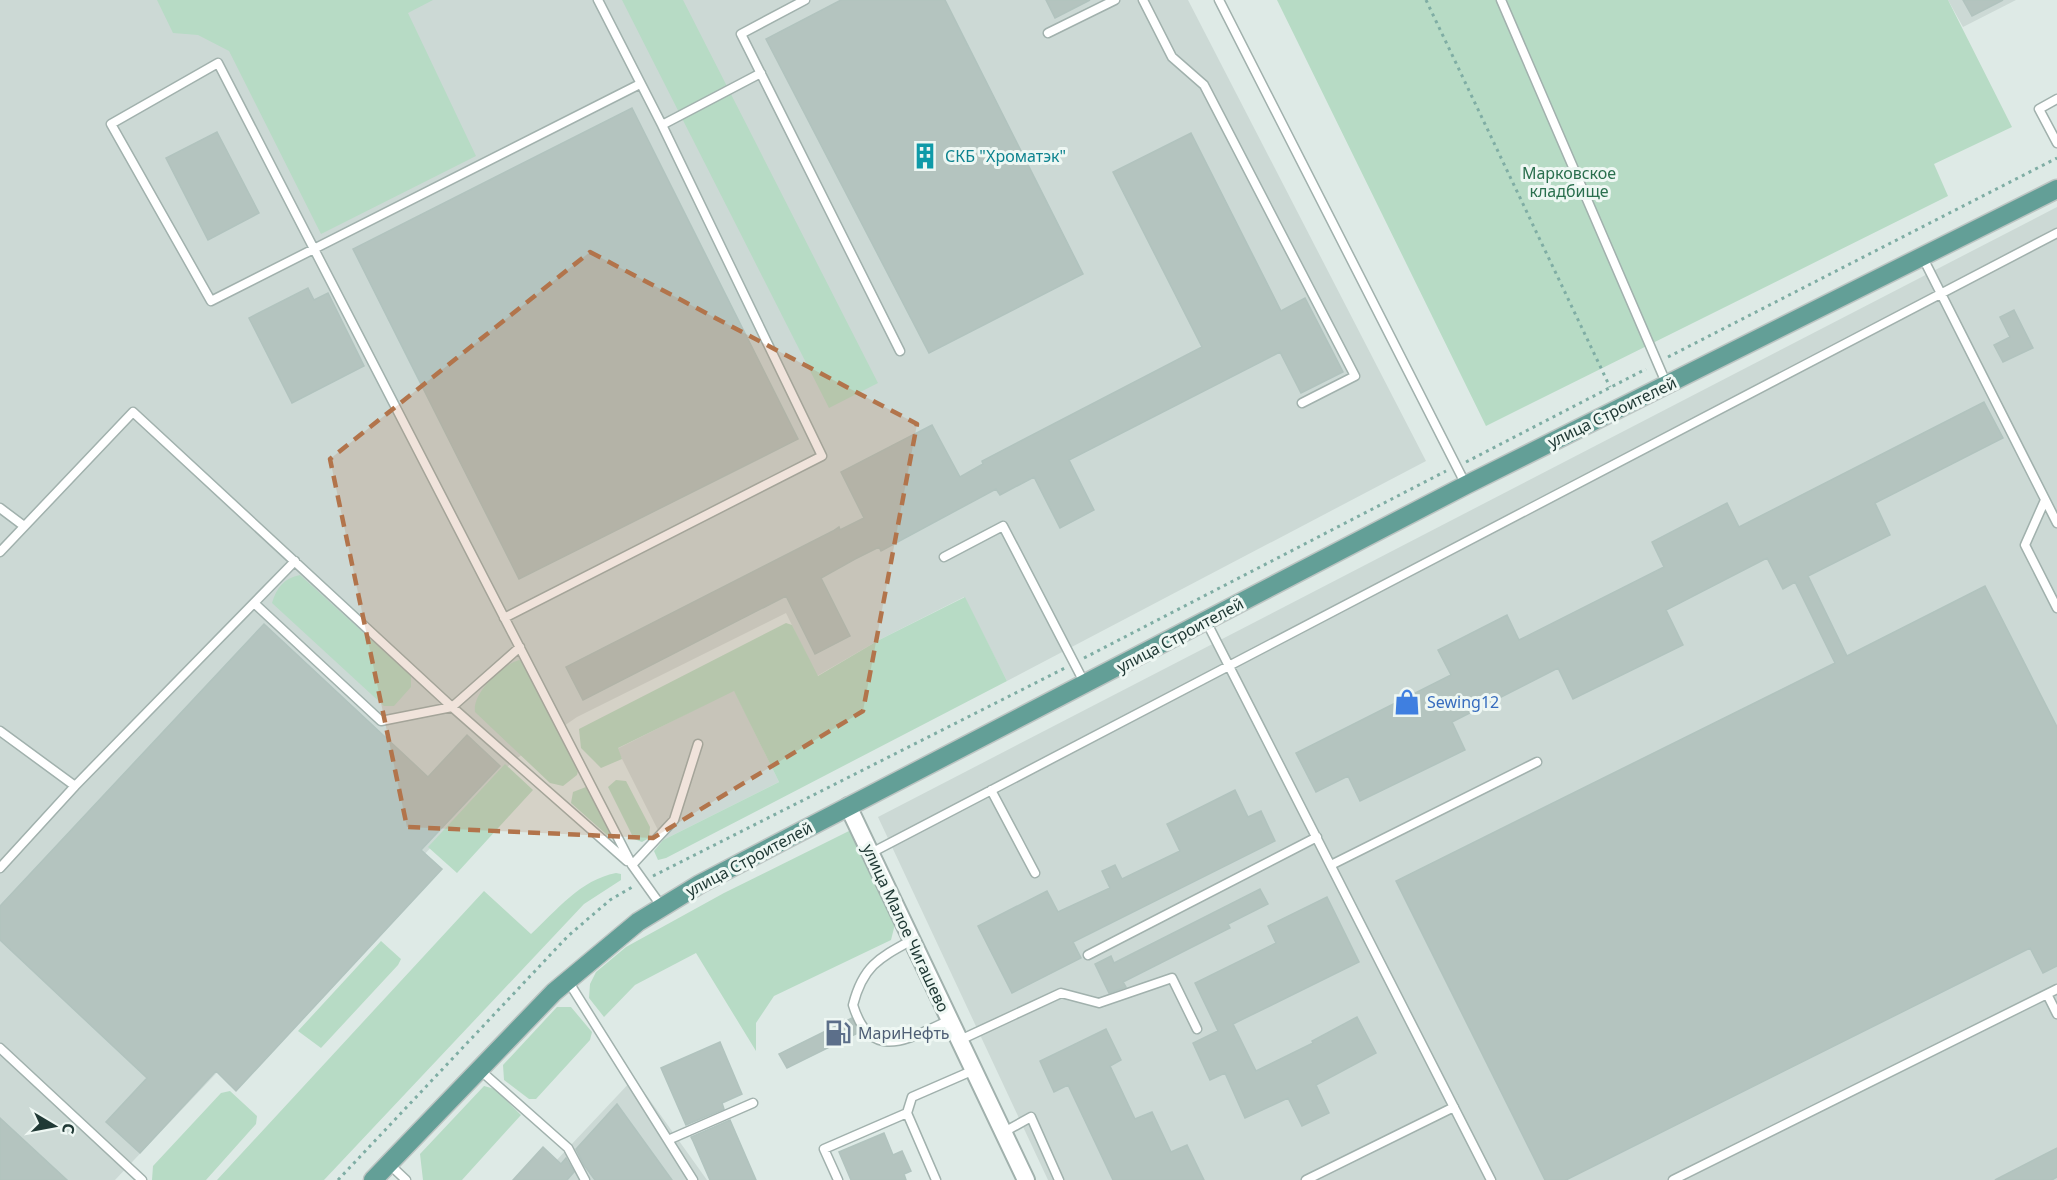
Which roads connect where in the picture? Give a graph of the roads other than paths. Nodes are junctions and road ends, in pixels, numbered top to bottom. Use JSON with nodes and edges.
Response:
{"nodes":[{"id":1,"x":598,"y":0,"type":"edge"},
{"id":2,"x":805,"y":0,"type":"edge"},
{"id":3,"x":1115,"y":0,"type":"edge"},
{"id":4,"x":1143,"y":0,"type":"edge"},
{"id":5,"x":1219,"y":0,"type":"edge"},
{"id":6,"x":1501,"y":0,"type":"edge"},
{"id":7,"x":1048,"y":33,"type":"dead end"},
{"id":8,"x":761,"y":73,"type":"junction"},
{"id":9,"x":640,"y":84,"type":"junction"},
{"id":10,"x":2057,"y":99,"type":"edge"},
{"id":11,"x":662,"y":125,"type":"junction"},
{"id":12,"x":2057,"y":143,"type":"edge"},
{"id":13,"x":2057,"y":189,"type":"edge"},
{"id":14,"x":2057,"y":233,"type":"edge"},
{"id":15,"x":314,"y":249,"type":"junction"},
{"id":16,"x":1923,"y":258,"type":"junction"},
{"id":17,"x":1941,"y":294,"type":"junction"},
{"id":18,"x":900,"y":351,"type":"dead end"},
{"id":19,"x":1667,"y":385,"type":"junction"},
{"id":20,"x":1302,"y":403,"type":"dead end"},
{"id":21,"x":1466,"y":485,"type":"junction"},
{"id":22,"x":2045,"y":500,"type":"junction"},
{"id":23,"x":0,"y":508,"type":"edge"},
{"id":24,"x":2057,"y":523,"type":"edge"},
{"id":25,"x":24,"y":526,"type":"junction"},
{"id":26,"x":0,"y":552,"type":"edge"},
{"id":27,"x":944,"y":557,"type":"dead end"},
{"id":28,"x":295,"y":561,"type":"junction"},
{"id":29,"x":254,"y":603,"type":"junction"},
{"id":30,"x":2057,"y":608,"type":"edge"},
{"id":31,"x":504,"y":618,"type":"junction"},
{"id":32,"x":1206,"y":621,"type":"junction"},
{"id":33,"x":519,"y":646,"type":"junction"},
{"id":34,"x":1230,"y":665,"type":"junction"},
{"id":35,"x":1085,"y":684,"type":"junction"},
{"id":36,"x":452,"y":707,"type":"junction"},
{"id":37,"x":0,"y":731,"type":"edge"},
{"id":38,"x":698,"y":744,"type":"dead end"},
{"id":39,"x":1537,"y":762,"type":"dead end"},
{"id":40,"x":75,"y":786,"type":"junction"},
{"id":41,"x":991,"y":790,"type":"junction"},
{"id":42,"x":848,"y":806,"type":"junction"},
{"id":43,"x":1317,"y":837,"type":"junction"},
{"id":44,"x":871,"y":853,"type":"junction"},
{"id":45,"x":1331,"y":865,"type":"junction"},
{"id":46,"x":633,"y":866,"type":"junction"},
{"id":47,"x":0,"y":868,"type":"edge"},
{"id":48,"x":1035,"y":873,"type":"dead end"},
{"id":49,"x":662,"y":907,"type":"junction"},
{"id":50,"x":912,"y":940,"type":"junction"},
{"id":51,"x":1088,"y":956,"type":"dead end"},
{"id":52,"x":567,"y":981,"type":"junction"},
{"id":53,"x":2057,"y":989,"type":"edge"},
{"id":54,"x":2046,"y":994,"type":"junction"},
{"id":55,"x":2057,"y":1014,"type":"edge"},
{"id":56,"x":950,"y":1020,"type":"junction"},
{"id":57,"x":1197,"y":1029,"type":"dead end"},
{"id":58,"x":960,"y":1040,"type":"junction"},
{"id":59,"x":0,"y":1048,"type":"edge"},
{"id":60,"x":974,"y":1070,"type":"junction"},
{"id":61,"x":481,"y":1071,"type":"junction"},
{"id":62,"x":753,"y":1103,"type":"dead end"},
{"id":63,"x":1454,"y":1107,"type":"junction"},
{"id":64,"x":907,"y":1113,"type":"junction"},
{"id":65,"x":1004,"y":1132,"type":"junction"},
{"id":66,"x":668,"y":1140,"type":"junction"},
{"id":67,"x":389,"y":1164,"type":"junction"},
{"id":68,"x":142,"y":1180,"type":"edge"},
{"id":69,"x":373,"y":1180,"type":"edge"},
{"id":70,"x":406,"y":1180,"type":"edge"},
{"id":71,"x":585,"y":1180,"type":"edge"},
{"id":72,"x":693,"y":1180,"type":"edge"},
{"id":73,"x":838,"y":1180,"type":"edge"},
{"id":74,"x":936,"y":1180,"type":"edge"},
{"id":75,"x":1026,"y":1180,"type":"edge"},
{"id":76,"x":1059,"y":1180,"type":"edge"},
{"id":77,"x":1306,"y":1180,"type":"edge"},
{"id":78,"x":1491,"y":1180,"type":"edge"},
{"id":79,"x":1673,"y":1180,"type":"edge"}],
"edges":[{"from":1,"to":9,"type":"lane"},
{"from":2,"to":8,"type":"lane"},
{"from":3,"to":7,"type":"lane"},
{"from":4,"to":20,"type":"lane"},
{"from":5,"to":21,"type":"lane"},
{"from":6,"to":19,"type":"lane"},
{"from":8,"to":11,"type":"lane"},
{"from":8,"to":18,"type":"lane"},
{"from":9,"to":11,"type":"lane"},
{"from":9,"to":15,"type":"lane"},
{"from":10,"to":12,"type":"lane"},
{"from":11,"to":31,"type":"lane"},
{"from":13,"to":16,"type":"main road","name":"улица Строителей"},
{"from":14,"to":17,"type":"lane"},
{"from":15,"to":15,"type":"lane"},
{"from":15,"to":31,"type":"lane"},
{"from":16,"to":17,"type":"lane"},
{"from":16,"to":19,"type":"main road","name":"улица Строителей"},
{"from":17,"to":22,"type":"lane"},
{"from":17,"to":34,"type":"lane"},
{"from":19,"to":21,"type":"main road","name":"улица Строителей"},
{"from":21,"to":32,"type":"main road","name":"улица Строителей"},
{"from":22,"to":24,"type":"lane"},
{"from":22,"to":30,"type":"lane"},
{"from":23,"to":25,"type":"lane"},
{"from":25,"to":26,"type":"lane"},
{"from":25,"to":28,"type":"lane"},
{"from":27,"to":35,"type":"lane"},
{"from":28,"to":29,"type":"lane"},
{"from":28,"to":36,"type":"lane"},
{"from":29,"to":36,"type":"lane"},
{"from":29,"to":40,"type":"lane"},
{"from":31,"to":33,"type":"lane"},
{"from":32,"to":34,"type":"lane"},
{"from":32,"to":35,"type":"main road","name":"улица Строителей"},
{"from":33,"to":36,"type":"lane"},
{"from":33,"to":46,"type":"lane"},
{"from":34,"to":41,"type":"lane"},
{"from":34,"to":43,"type":"lane"},
{"from":35,"to":42,"type":"main road","name":"улица Строителей"},
{"from":36,"to":46,"type":"lane"},
{"from":37,"to":40,"type":"lane"},
{"from":38,"to":46,"type":"lane"},
{"from":39,"to":45,"type":"lane"},
{"from":40,"to":47,"type":"lane"},
{"from":41,"to":44,"type":"lane"},
{"from":41,"to":48,"type":"lane"},
{"from":42,"to":44,"type":"street","name":"улица Малое Чигашево"},
{"from":42,"to":49,"type":"main road","name":"улица Строителей"},
{"from":43,"to":45,"type":"lane"},
{"from":43,"to":51,"type":"lane"},
{"from":44,"to":50,"type":"street","name":"улица Малое Чигашево"},
{"from":45,"to":63,"type":"lane"},
{"from":46,"to":49,"type":"lane"},
{"from":49,"to":52,"type":"main road","name":"улица Строителей"},
{"from":50,"to":56,"type":"street","name":"улица Малое Чигашево"},
{"from":50,"to":56,"type":"lane"},
{"from":52,"to":61,"type":"main road","name":"улица Строителей"},
{"from":52,"to":66,"type":"lane"},
{"from":53,"to":54,"type":"lane"},
{"from":54,"to":55,"type":"lane"},
{"from":54,"to":79,"type":"lane"},
{"from":56,"to":58,"type":"street","name":"улица Малое Чигашево"},
{"from":57,"to":58,"type":"lane"},
{"from":58,"to":60,"type":"street","name":"улица Малое Чигашево"},
{"from":59,"to":68,"type":"lane"},
{"from":60,"to":64,"type":"lane"},
{"from":60,"to":65,"type":"street","name":"улица Малое Чигашево"},
{"from":61,"to":67,"type":"main road","name":"улица Строителей"},
{"from":61,"to":71,"type":"lane"},
{"from":62,"to":66,"type":"lane"},
{"from":63,"to":77,"type":"lane"},
{"from":63,"to":78,"type":"lane"},
{"from":64,"to":73,"type":"lane"},
{"from":64,"to":74,"type":"lane"},
{"from":65,"to":75,"type":"street","name":"улица Малое Чигашево"},
{"from":65,"to":76,"type":"lane"},
{"from":66,"to":72,"type":"lane"},
{"from":67,"to":69,"type":"main road","name":"улица Строителей"},
{"from":67,"to":70,"type":"lane"}]}
